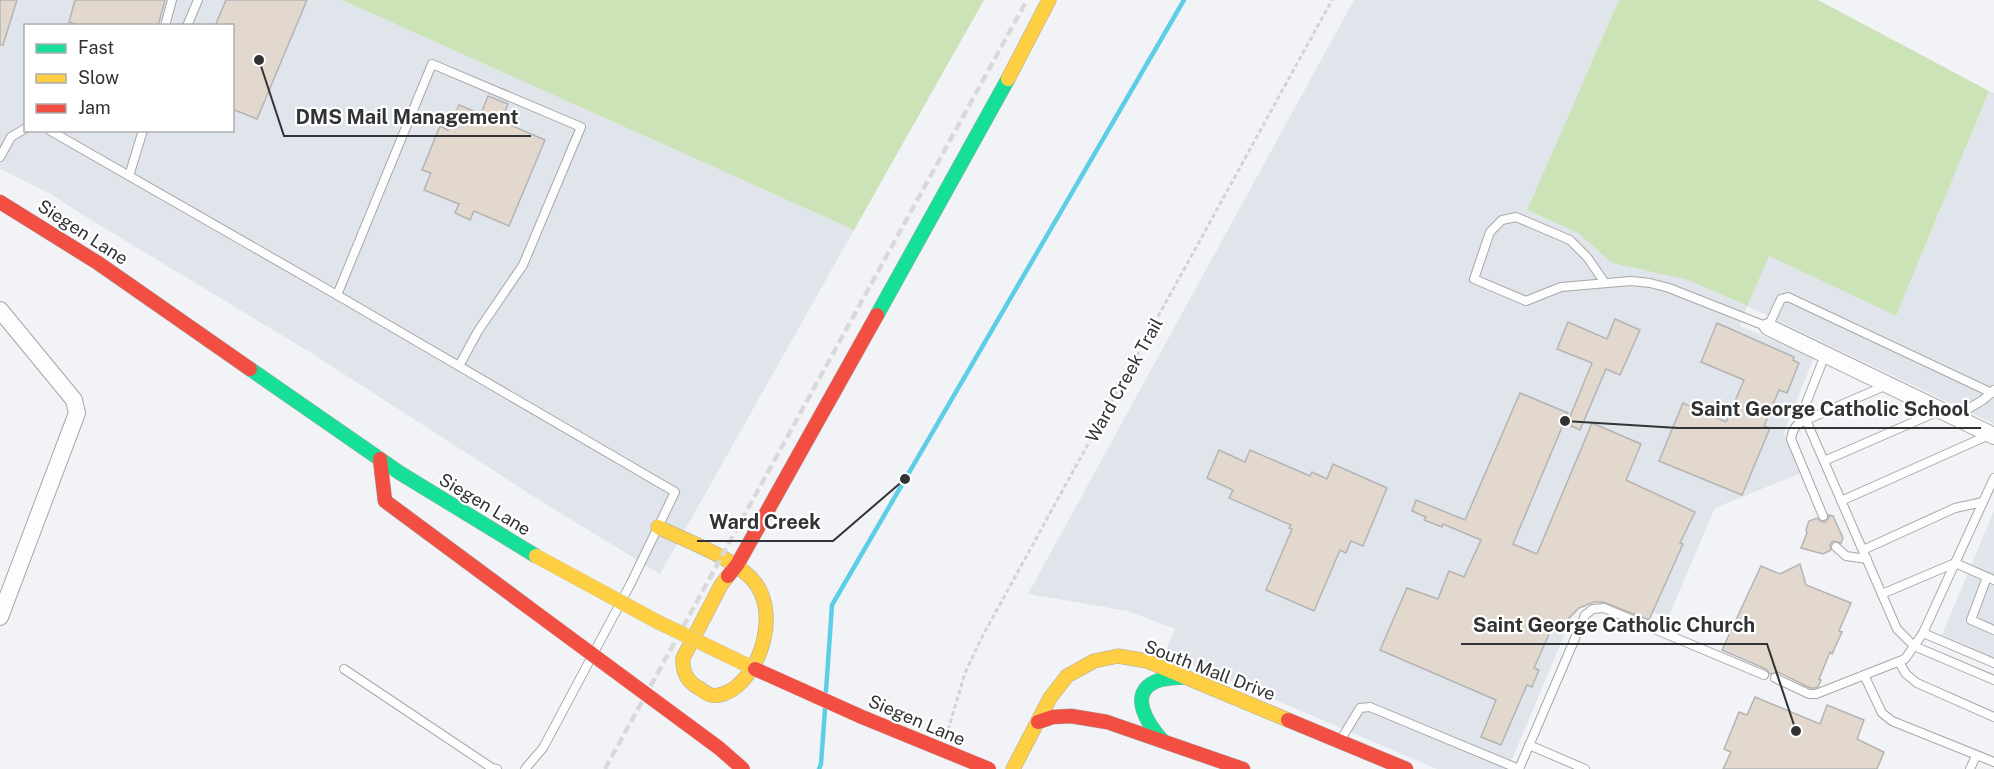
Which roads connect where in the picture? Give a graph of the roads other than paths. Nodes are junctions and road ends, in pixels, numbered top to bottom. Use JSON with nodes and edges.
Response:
{"nodes":[{"id":1,"x":172,"y":0,"type":"edge"},
{"id":2,"x":198,"y":0,"type":"edge"},
{"id":3,"x":1048,"y":0,"type":"edge"},
{"id":4,"x":166,"y":24,"type":"edge"},
{"id":5,"x":188,"y":24,"type":"edge"},
{"id":6,"x":24,"y":129,"type":"edge"},
{"id":7,"x":142,"y":132,"type":"edge"},
{"id":8,"x":61,"y":133,"type":"edge"},
{"id":9,"x":0,"y":157,"type":"edge"},
{"id":10,"x":129,"y":176,"type":"junction"},
{"id":11,"x":0,"y":202,"type":"edge"},
{"id":12,"x":1605,"y":284,"type":"junction"},
{"id":13,"x":336,"y":295,"type":"junction"},
{"id":14,"x":0,"y":310,"type":"edge"},
{"id":15,"x":1768,"y":327,"type":"junction"},
{"id":16,"x":1825,"y":355,"type":"junction"},
{"id":17,"x":459,"y":366,"type":"junction"},
{"id":18,"x":1887,"y":385,"type":"junction"},
{"id":19,"x":1993,"y":392,"type":"edge"},
{"id":20,"x":1947,"y":414,"type":"junction"},
{"id":21,"x":1806,"y":420,"type":"junction"},
{"id":22,"x":1992,"y":435,"type":"edge"},
{"id":23,"x":380,"y":459,"type":"junction"},
{"id":24,"x":1824,"y":461,"type":"junction"},
{"id":25,"x":1994,"y":477,"type":"edge"},
{"id":26,"x":1841,"y":501,"type":"junction"},
{"id":27,"x":1983,"y":502,"type":"junction"},
{"id":28,"x":1823,"y":516,"type":"dead end"},
{"id":29,"x":658,"y":527,"type":"junction"},
{"id":30,"x":1836,"y":547,"type":"dead end"},
{"id":31,"x":1865,"y":555,"type":"junction"},
{"id":32,"x":1954,"y":563,"type":"junction"},
{"id":33,"x":737,"y":565,"type":"junction"},
{"id":34,"x":1991,"y":578,"type":"edge"},
{"id":35,"x":1882,"y":594,"type":"junction"},
{"id":36,"x":0,"y":617,"type":"edge"},
{"id":37,"x":1994,"y":630,"type":"edge"},
{"id":38,"x":1923,"y":633,"type":"junction"},
{"id":39,"x":1914,"y":646,"type":"junction"},
{"id":40,"x":1899,"y":662,"type":"junction"},
{"id":41,"x":1994,"y":663,"type":"edge"},
{"id":42,"x":344,"y":669,"type":"dead end"},
{"id":43,"x":1764,"y":675,"type":"dead end"},
{"id":44,"x":1864,"y":675,"type":"junction"},
{"id":45,"x":1186,"y":677,"type":"junction"},
{"id":46,"x":1774,"y":678,"type":"dead end"},
{"id":47,"x":1994,"y":680,"type":"edge"},
{"id":48,"x":1994,"y":717,"type":"edge"},
{"id":49,"x":1038,"y":722,"type":"junction"},
{"id":50,"x":1163,"y":741,"type":"junction"},
{"id":51,"x":1340,"y":741,"type":"junction"},
{"id":52,"x":1529,"y":745,"type":"junction"},
{"id":53,"x":1976,"y":756,"type":"junction"},
{"id":54,"x":1994,"y":762,"type":"edge"},
{"id":55,"x":497,"y":769,"type":"edge"},
{"id":56,"x":525,"y":769,"type":"edge"},
{"id":57,"x":743,"y":769,"type":"edge"},
{"id":58,"x":989,"y":769,"type":"edge"},
{"id":59,"x":1013,"y":769,"type":"edge"},
{"id":60,"x":1243,"y":769,"type":"edge"},
{"id":61,"x":1406,"y":769,"type":"edge"},
{"id":62,"x":1519,"y":769,"type":"edge"},
{"id":63,"x":1585,"y":769,"type":"edge"},
{"id":64,"x":1970,"y":769,"type":"edge"}],
"edges":[{"from":1,"to":4,"type":"lane"},
{"from":2,"to":5,"type":"lane"},
{"from":3,"to":33,"type":"main road"},
{"from":6,"to":9,"type":"lane"},
{"from":7,"to":10,"type":"lane"},
{"from":8,"to":10,"type":"lane"},
{"from":10,"to":13,"type":"lane"},
{"from":11,"to":23,"type":"main road","name":"Siegen Lane"},
{"from":12,"to":12,"type":"lane"},
{"from":12,"to":15,"type":"lane"},
{"from":13,"to":17,"type":"lane"},
{"from":13,"to":17,"type":"lane"},
{"from":14,"to":36,"type":"street"},
{"from":15,"to":16,"type":"street"},
{"from":15,"to":19,"type":"lane"},
{"from":16,"to":18,"type":"street"},
{"from":16,"to":21,"type":"lane"},
{"from":17,"to":29,"type":"lane"},
{"from":18,"to":20,"type":"street"},
{"from":18,"to":21,"type":"lane"},
{"from":19,"to":20,"type":"lane"},
{"from":20,"to":22,"type":"street"},
{"from":20,"to":24,"type":"lane"},
{"from":21,"to":24,"type":"lane"},
{"from":21,"to":28,"type":"lane"},
{"from":22,"to":26,"type":"lane"},
{"from":23,"to":57,"type":"main road","bridge":true},
{"from":23,"to":58,"type":"main road","name":"Siegen Lane","bridge":true},
{"from":24,"to":26,"type":"lane"},
{"from":25,"to":27,"type":"lane"},
{"from":26,"to":31,"type":"lane"},
{"from":27,"to":31,"type":"lane"},
{"from":27,"to":32,"type":"lane"},
{"from":29,"to":33,"type":"main road"},
{"from":29,"to":56,"type":"lane"},
{"from":30,"to":31,"type":"lane"},
{"from":31,"to":35,"type":"lane"},
{"from":32,"to":34,"type":"lane"},
{"from":32,"to":35,"type":"lane"},
{"from":32,"to":38,"type":"lane"},
{"from":33,"to":33,"type":"main road"},
{"from":34,"to":37,"type":"lane"},
{"from":35,"to":39,"type":"lane"},
{"from":38,"to":39,"type":"lane"},
{"from":38,"to":41,"type":"lane"},
{"from":39,"to":40,"type":"lane"},
{"from":39,"to":47,"type":"lane"},
{"from":40,"to":44,"type":"lane"},
{"from":40,"to":48,"type":"lane"},
{"from":42,"to":55,"type":"lane"},
{"from":43,"to":52,"type":"lane"},
{"from":44,"to":46,"type":"lane"},
{"from":44,"to":53,"type":"lane"},
{"from":45,"to":49,"type":"main road","name":"South Mall Drive"},
{"from":45,"to":50,"type":"main road"},
{"from":45,"to":51,"type":"main road","name":"South Mall Drive"},
{"from":49,"to":50,"type":"main road"},
{"from":49,"to":59,"type":"main road","name":"South Mall Drive"},
{"from":50,"to":60,"type":"main road"},
{"from":51,"to":61,"type":"main road","name":"South Mall Drive"},
{"from":51,"to":62,"type":"lane"},
{"from":52,"to":62,"type":"lane"},
{"from":52,"to":63,"type":"lane"},
{"from":53,"to":54,"type":"lane"},
{"from":53,"to":64,"type":"lane"}]}
